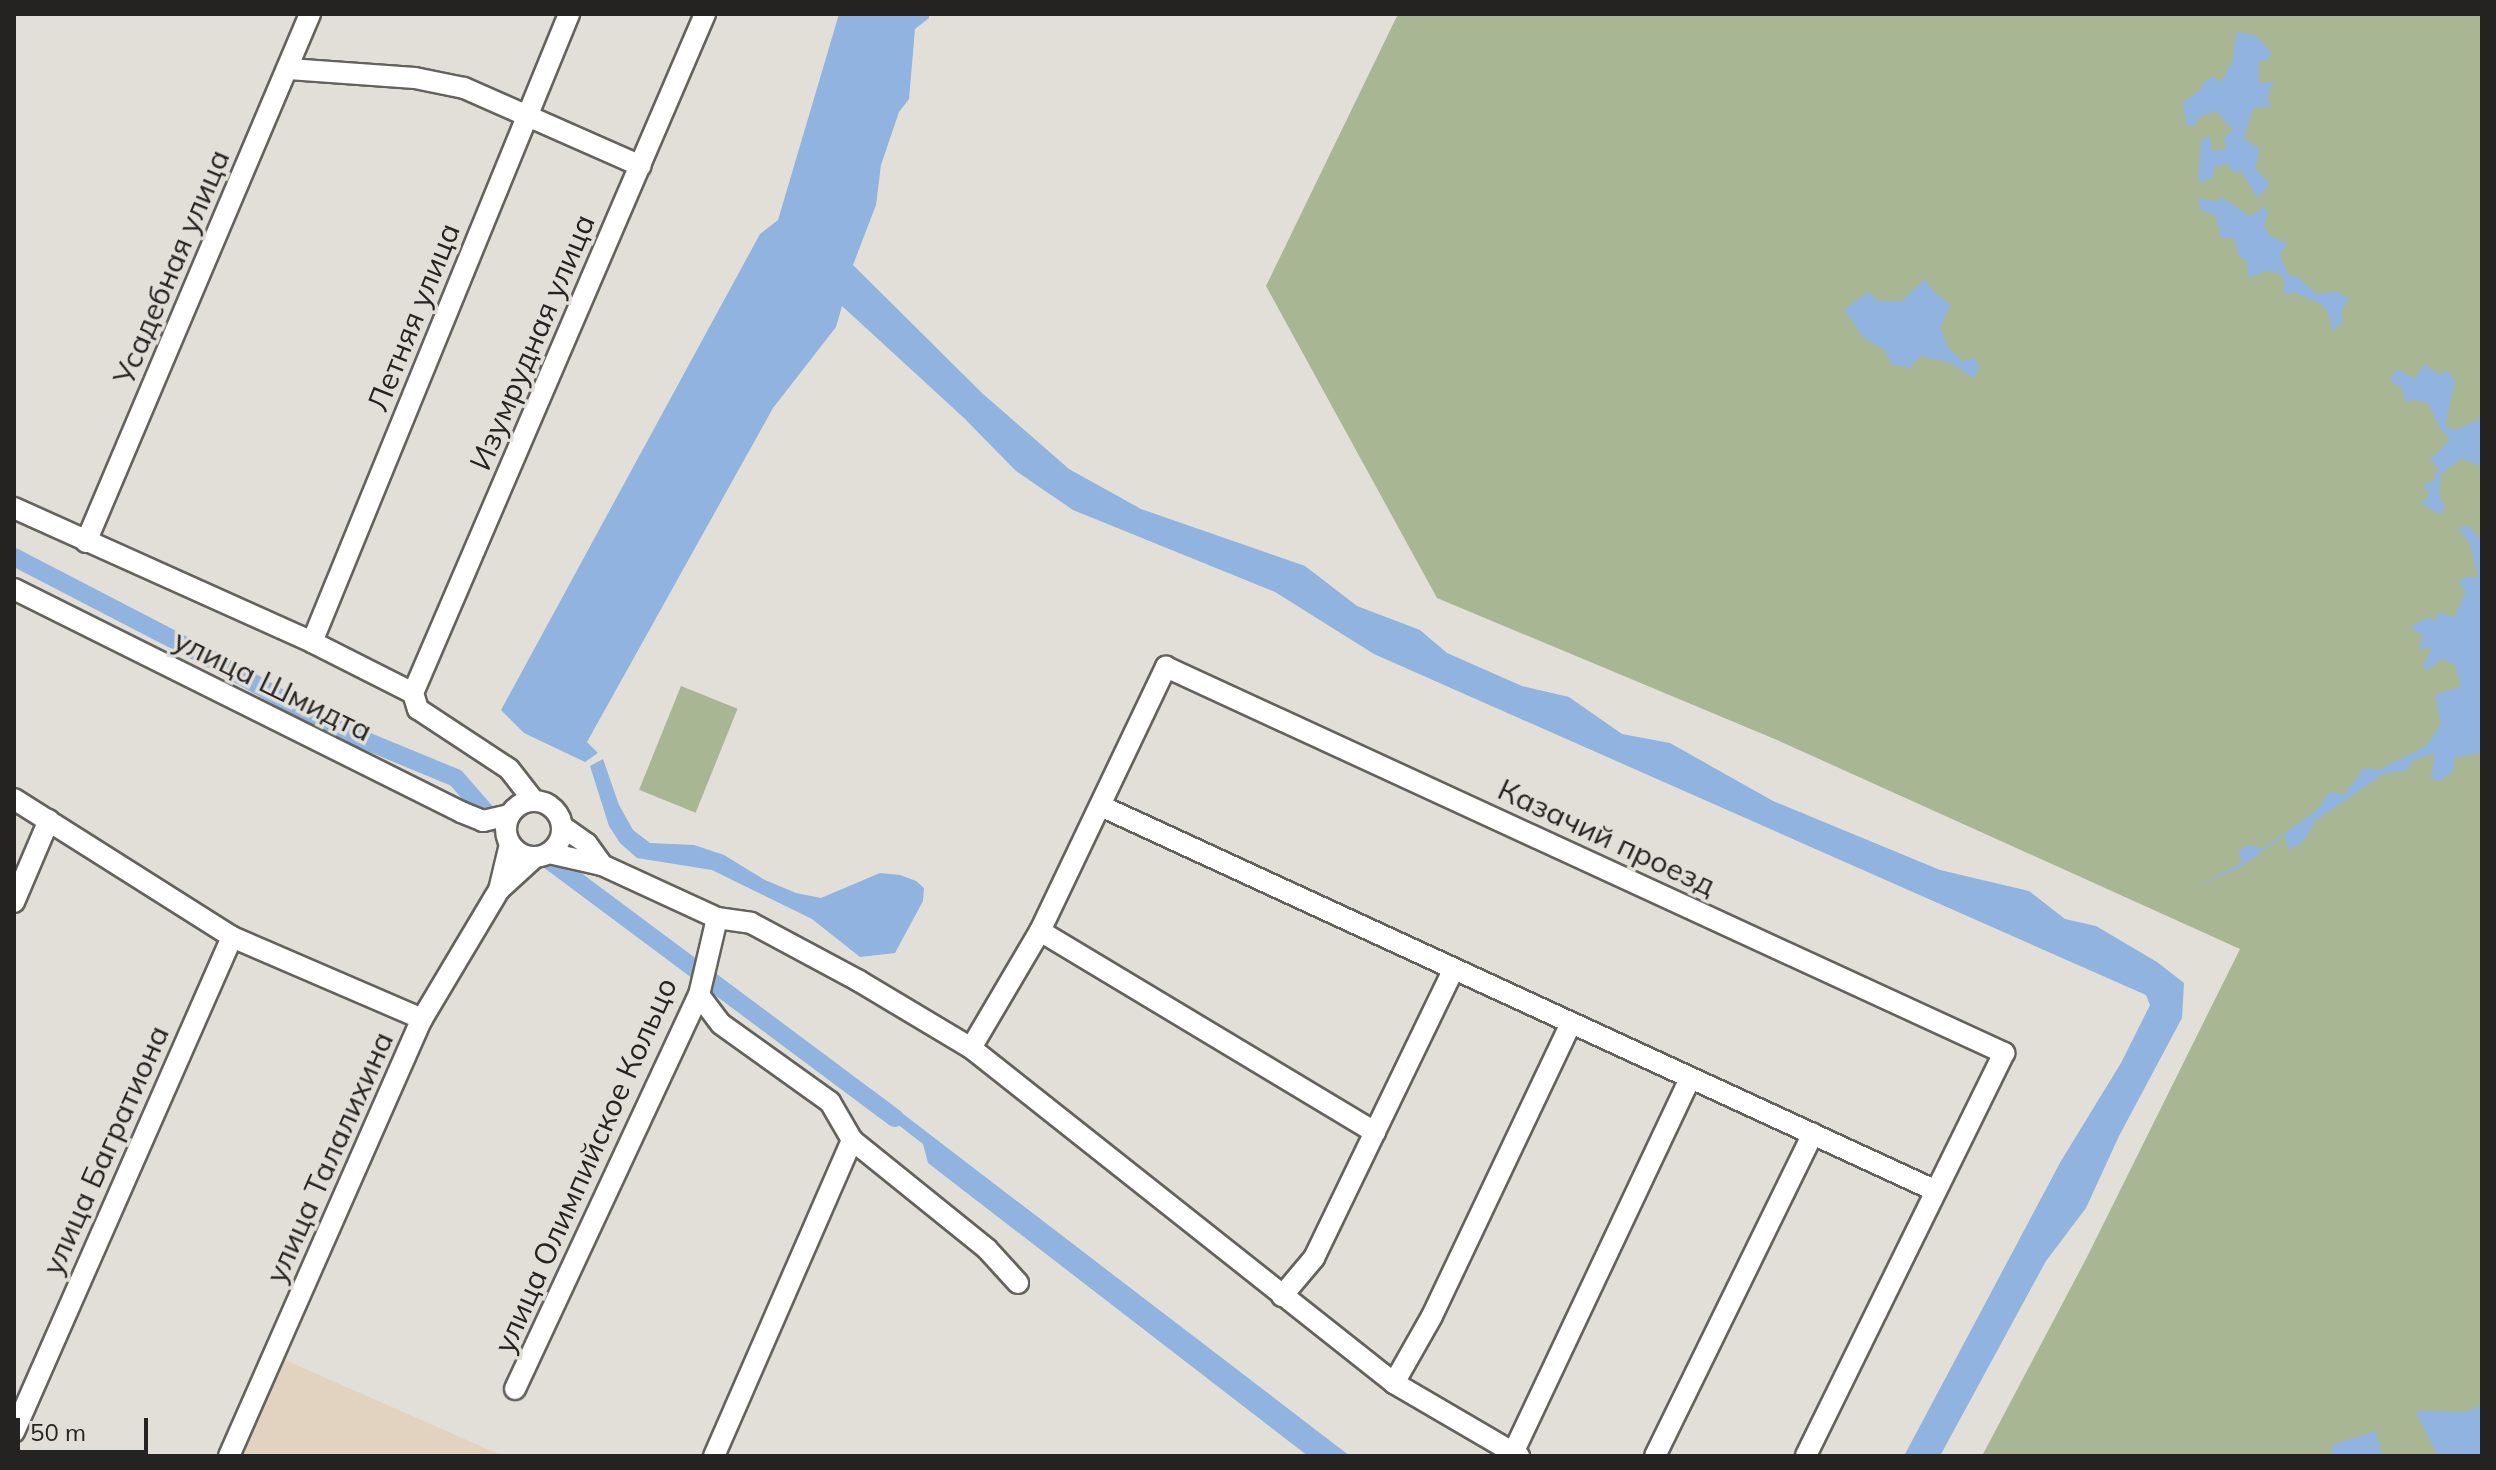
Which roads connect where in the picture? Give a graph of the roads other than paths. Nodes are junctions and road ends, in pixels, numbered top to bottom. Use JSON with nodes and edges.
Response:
{"nodes":[{"id":1,"x":310,"y":14,"type":"edge"},
{"id":2,"x":569,"y":14,"type":"edge"},
{"id":3,"x":705,"y":14,"type":"edge"},
{"id":4,"x":289,"y":69,"type":"junction"},
{"id":5,"x":528,"y":115,"type":"junction"},
{"id":6,"x":641,"y":166,"type":"junction"},
{"id":7,"x":14,"y":508,"type":"edge"},
{"id":8,"x":86,"y":542,"type":"junction"},
{"id":9,"x":14,"y":589,"type":"edge"},
{"id":10,"x":312,"y":642,"type":"junction"},
{"id":11,"x":413,"y":693,"type":"junction"},
{"id":12,"x":14,"y":799,"type":"edge"},
{"id":13,"x":533,"y":800,"type":"junction"},
{"id":14,"x":1101,"y":806,"type":"junction"},
{"id":15,"x":509,"y":815,"type":"junction"},
{"id":16,"x":49,"y":820,"type":"junction"},
{"id":17,"x":563,"y":827,"type":"junction"},
{"id":18,"x":510,"y":844,"type":"junction"},
{"id":19,"x":542,"y":855,"type":"junction"},
{"id":20,"x":602,"y":865,"type":"junction"},
{"id":21,"x":499,"y":890,"type":"junction"},
{"id":22,"x":14,"y":902,"type":"edge"},
{"id":23,"x":717,"y":918,"type":"junction"},
{"id":24,"x":1040,"y":931,"type":"junction"},
{"id":25,"x":232,"y":937,"type":"junction"},
{"id":26,"x":1454,"y":969,"type":"junction"},
{"id":27,"x":699,"y":995,"type":"junction"},
{"id":28,"x":422,"y":1019,"type":"junction"},
{"id":29,"x":1571,"y":1023,"type":"junction"},
{"id":30,"x":971,"y":1048,"type":"junction"},
{"id":31,"x":1690,"y":1078,"type":"junction"},
{"id":32,"x":1375,"y":1132,"type":"junction"},
{"id":33,"x":1813,"y":1134,"type":"junction"},
{"id":34,"x":852,"y":1140,"type":"junction"},
{"id":35,"x":1936,"y":1191,"type":"junction"},
{"id":36,"x":1018,"y":1283,"type":"dead end"},
{"id":37,"x":1282,"y":1296,"type":"junction"},
{"id":38,"x":1394,"y":1383,"type":"junction"},
{"id":39,"x":515,"y":1389,"type":"dead end"},
{"id":40,"x":14,"y":1432,"type":"edge"},
{"id":41,"x":1516,"y":1454,"type":"edge"},
{"id":42,"x":229,"y":1456,"type":"edge"},
{"id":43,"x":714,"y":1456,"type":"edge"},
{"id":44,"x":1655,"y":1456,"type":"edge"},
{"id":45,"x":1806,"y":1456,"type":"edge"}],
"edges":[{"from":1,"to":4,"type":"street","name":"Усадебная улица"},
{"from":2,"to":5,"type":"street","name":"Летняя улица"},
{"from":3,"to":6,"type":"street","name":"Изумрудная улица"},
{"from":4,"to":5,"type":"street"},
{"from":4,"to":8,"type":"street","name":"Усадебная улица"},
{"from":5,"to":6,"type":"street"},
{"from":5,"to":10,"type":"street","name":"Летняя улица"},
{"from":6,"to":11,"type":"street","name":"Изумрудная улица"},
{"from":7,"to":8,"type":"street"},
{"from":8,"to":10,"type":"street"},
{"from":9,"to":15,"type":"street","name":"улица Шмидта"},
{"from":10,"to":11,"type":"street"},
{"from":11,"to":13,"type":"street"},
{"from":12,"to":16,"type":"street"},
{"from":13,"to":15,"type":"street"},
{"from":13,"to":17,"type":"street"},
{"from":14,"to":24,"type":"street","name":"Казачий проезд"},
{"from":14,"to":26,"type":"street"},
{"from":14,"to":35,"type":"street","name":"Казачий проезд"},
{"from":15,"to":18,"type":"street"},
{"from":16,"to":22,"type":"street"},
{"from":16,"to":25,"type":"street"},
{"from":17,"to":19,"type":"street"},
{"from":17,"to":20,"type":"street"},
{"from":18,"to":19,"type":"street"},
{"from":18,"to":21,"type":"street"},
{"from":19,"to":20,"type":"street"},
{"from":19,"to":21,"type":"street"},
{"from":20,"to":23,"type":"street"},
{"from":21,"to":28,"type":"street","name":"улица Талалихина"},
{"from":23,"to":27,"type":"street","name":"улица Олимпийское Кольцо"},
{"from":23,"to":30,"type":"street"},
{"from":24,"to":30,"type":"street","name":"Казачий проезд"},
{"from":24,"to":32,"type":"street"},
{"from":25,"to":28,"type":"street"},
{"from":25,"to":40,"type":"street","name":"улица Багратиона"},
{"from":26,"to":29,"type":"street"},
{"from":26,"to":32,"type":"street"},
{"from":27,"to":34,"type":"street"},
{"from":27,"to":39,"type":"street","name":"улица Олимпийское Кольцо"},
{"from":28,"to":42,"type":"street","name":"улица Талалихина"},
{"from":29,"to":31,"type":"street"},
{"from":29,"to":38,"type":"street"},
{"from":30,"to":37,"type":"street"},
{"from":31,"to":33,"type":"street"},
{"from":31,"to":41,"type":"street"},
{"from":32,"to":37,"type":"street"},
{"from":33,"to":35,"type":"street"},
{"from":33,"to":44,"type":"street"},
{"from":34,"to":36,"type":"street"},
{"from":34,"to":43,"type":"street"},
{"from":35,"to":45,"type":"street","name":"Казачий проезд"},
{"from":37,"to":38,"type":"street"},
{"from":38,"to":41,"type":"street"}]}
